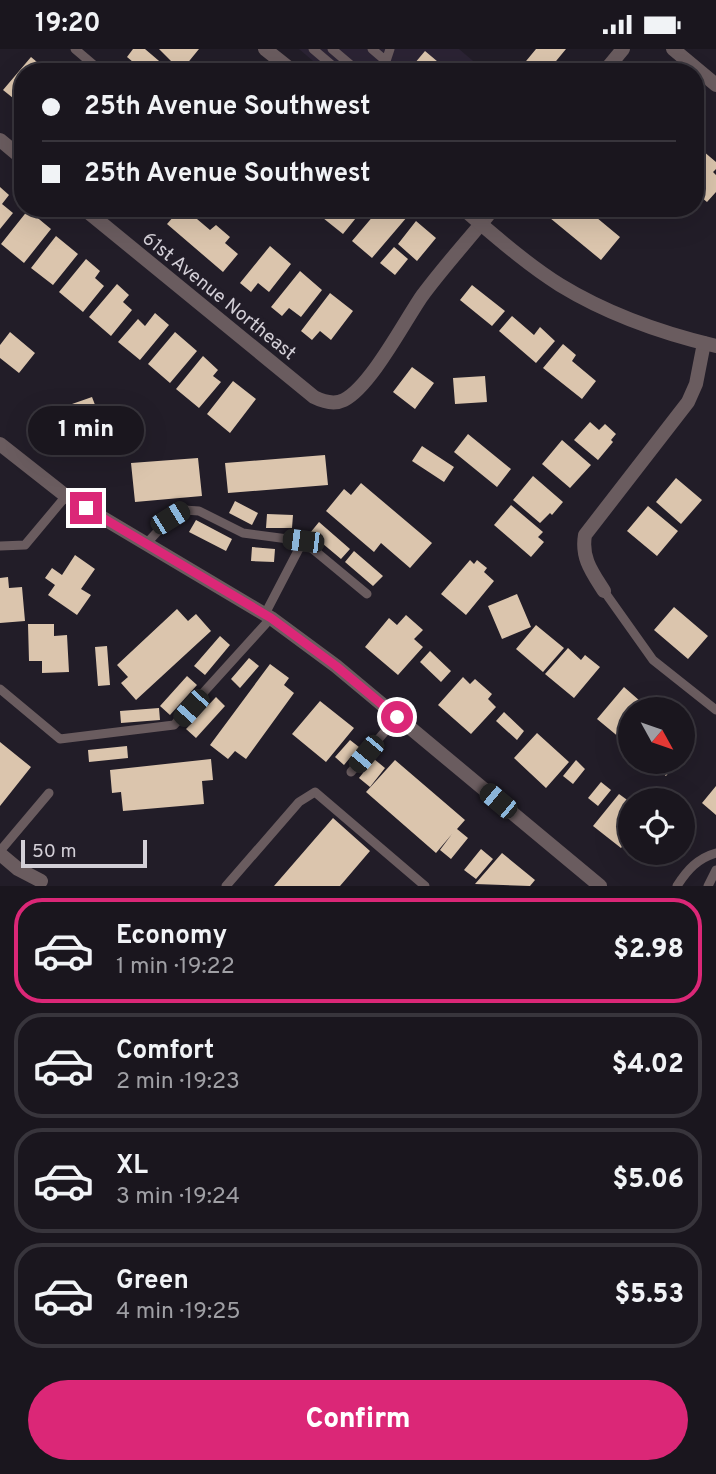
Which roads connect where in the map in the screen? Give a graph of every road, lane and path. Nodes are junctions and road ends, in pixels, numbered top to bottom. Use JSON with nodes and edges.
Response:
{"nodes":[{"id":1,"x":75,"y":49,"type":"edge"},
{"id":2,"x":265,"y":49,"type":"edge"},
{"id":3,"x":313,"y":49,"type":"edge"},
{"id":4,"x":332,"y":49,"type":"edge"},
{"id":5,"x":372,"y":49,"type":"edge"},
{"id":6,"x":390,"y":49,"type":"edge"},
{"id":7,"x":623,"y":49,"type":"edge"},
{"id":8,"x":673,"y":49,"type":"edge"},
{"id":9,"x":386,"y":61,"type":"joint"},
{"id":10,"x":91,"y":63,"type":"edge"},
{"id":11,"x":283,"y":63,"type":"edge"},
{"id":12,"x":329,"y":63,"type":"edge"},
{"id":13,"x":348,"y":63,"type":"edge"},
{"id":14,"x":611,"y":63,"type":"edge"},
{"id":15,"x":690,"y":63,"type":"edge"},
{"id":16,"x":0,"y":140,"type":"edge"},
{"id":17,"x":14,"y":152,"type":"edge"},
{"id":18,"x":94,"y":217,"type":"edge"},
{"id":19,"x":473,"y":217,"type":"edge"},
{"id":20,"x":487,"y":217,"type":"edge"},
{"id":21,"x":481,"y":224,"type":"junction"},
{"id":22,"x":710,"y":344,"type":"edge"},
{"id":23,"x":0,"y":444,"type":"edge"},
{"id":24,"x":65,"y":496,"type":"junction"},
{"id":25,"x":303,"y":541,"type":"junction"},
{"id":26,"x":146,"y":544,"type":"junction"},
{"id":27,"x":0,"y":546,"type":"edge"},
{"id":28,"x":604,"y":591,"type":"joint"},
{"id":29,"x":367,"y":594,"type":"dead end"},
{"id":30,"x":268,"y":616,"type":"junction"},
{"id":31,"x":0,"y":689,"type":"edge"},
{"id":32,"x":716,"y":710,"type":"edge"},
{"id":33,"x":397,"y":717,"type":"junction"},
{"id":34,"x":351,"y":772,"type":"dead end"},
{"id":35,"x":49,"y":793,"type":"dead end"},
{"id":36,"x":0,"y":852,"type":"edge"},
{"id":37,"x":716,"y":853,"type":"edge"},
{"id":38,"x":716,"y":870,"type":"edge"},
{"id":39,"x":41,"y":881,"type":"dead end"},
{"id":40,"x":226,"y":886,"type":"edge"},
{"id":41,"x":425,"y":886,"type":"edge"},
{"id":42,"x":600,"y":886,"type":"edge"},
{"id":43,"x":677,"y":886,"type":"edge"},
{"id":44,"x":708,"y":886,"type":"edge"}],
"edges":[{"from":1,"to":10,"type":"lane"},
{"from":2,"to":11,"type":"street"},
{"from":3,"to":12,"type":"lane"},
{"from":4,"to":13,"type":"lane"},
{"from":5,"to":9,"type":"lane"},
{"from":6,"to":9,"type":"lane"},
{"from":7,"to":14,"type":"street"},
{"from":8,"to":15,"type":"street"},
{"from":16,"to":17,"type":"street"},
{"from":18,"to":21,"type":"street","name":"61st Avenue Northeast"},
{"from":19,"to":21,"type":"street"},
{"from":20,"to":21,"type":"street"},
{"from":21,"to":22,"type":"street"},
{"from":22,"to":28,"type":"street"},
{"from":23,"to":24,"type":"street"},
{"from":24,"to":26,"type":"street"},
{"from":24,"to":27,"type":"lane"},
{"from":25,"to":26,"type":"lane"},
{"from":25,"to":29,"type":"lane"},
{"from":25,"to":30,"type":"lane"},
{"from":26,"to":30,"type":"street"},
{"from":28,"to":32,"type":"lane"},
{"from":30,"to":31,"type":"lane"},
{"from":30,"to":33,"type":"street"},
{"from":33,"to":34,"type":"lane"},
{"from":33,"to":42,"type":"street"},
{"from":35,"to":36,"type":"lane"},
{"from":36,"to":39,"type":"street"},
{"from":37,"to":43,"type":"lane"},
{"from":38,"to":44,"type":"lane"},
{"from":40,"to":41,"type":"lane"}]}
